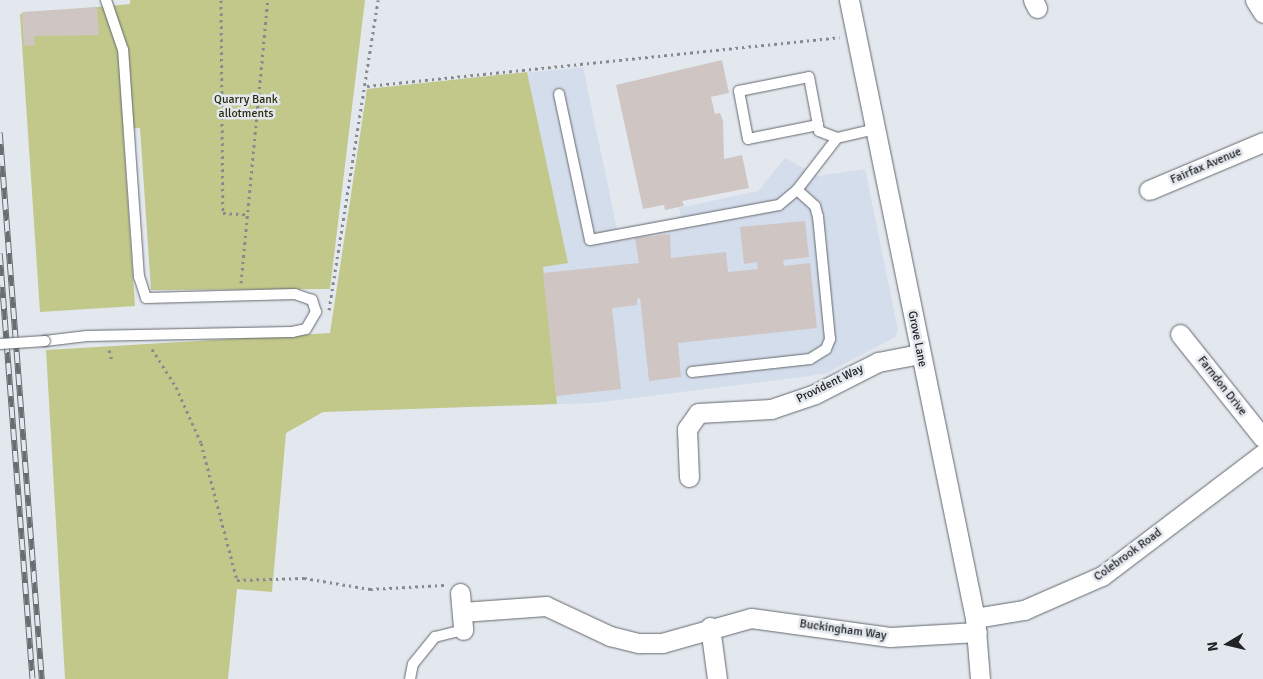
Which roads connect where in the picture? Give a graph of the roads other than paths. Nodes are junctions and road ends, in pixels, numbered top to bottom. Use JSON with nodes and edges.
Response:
{"nodes":[{"id":1,"x":106,"y":0,"type":"edge"},
{"id":2,"x":849,"y":0,"type":"edge"},
{"id":3,"x":1255,"y":0,"type":"edge"},
{"id":4,"x":1263,"y":13,"type":"edge"},
{"id":5,"x":559,"y":94,"type":"dead end"},
{"id":6,"x":818,"y":125,"type":"junction"},
{"id":7,"x":875,"y":129,"type":"junction"},
{"id":8,"x":837,"y":138,"type":"junction"},
{"id":9,"x":1263,"y":142,"type":"edge"},
{"id":10,"x":797,"y":190,"type":"junction"},
{"id":11,"x":1149,"y":190,"type":"dead end"},
{"id":12,"x":1180,"y":334,"type":"dead end"},
{"id":13,"x":0,"y":344,"type":"edge"},
{"id":14,"x":920,"y":354,"type":"junction"},
{"id":15,"x":692,"y":372,"type":"dead end"},
{"id":16,"x":1263,"y":438,"type":"edge"},
{"id":17,"x":1263,"y":454,"type":"edge"},
{"id":18,"x":689,"y":477,"type":"dead end"},
{"id":19,"x":460,"y":593,"type":"road end"},
{"id":20,"x":463,"y":621,"type":"junction"},
{"id":21,"x":976,"y":625,"type":"junction"},
{"id":22,"x":710,"y":627,"type":"junction"},
{"id":23,"x":410,"y":679,"type":"edge"},
{"id":24,"x":717,"y":679,"type":"edge"},
{"id":25,"x":980,"y":679,"type":"edge"}],
"edges":[{"from":1,"to":13,"type":"lane","bridge":true},
{"from":2,"to":7,"type":"street","name":"Grove Lane"},
{"from":3,"to":4,"type":"street"},
{"from":5,"to":10,"type":"lane"},
{"from":6,"to":6,"type":"lane"},
{"from":6,"to":8,"type":"lane"},
{"from":7,"to":8,"type":"lane"},
{"from":7,"to":14,"type":"street","name":"Grove Lane"},
{"from":8,"to":10,"type":"lane"},
{"from":9,"to":11,"type":"street","name":"Fairfax Avenue"},
{"from":10,"to":15,"type":"lane"},
{"from":12,"to":16,"type":"street","name":"Farndon Drive"},
{"from":14,"to":18,"type":"street","name":"Provident Way"},
{"from":14,"to":21,"type":"street","name":"Grove Lane"},
{"from":17,"to":21,"type":"street","name":"Colebrook Road"},
{"from":19,"to":20,"type":"street"},
{"from":20,"to":22,"type":"street","name":"Buckingham Way"},
{"from":20,"to":23,"type":"lane"},
{"from":21,"to":22,"type":"street","name":"Buckingham Way"},
{"from":21,"to":25,"type":"street","name":"Grove Lane"},
{"from":22,"to":24,"type":"street"}]}
